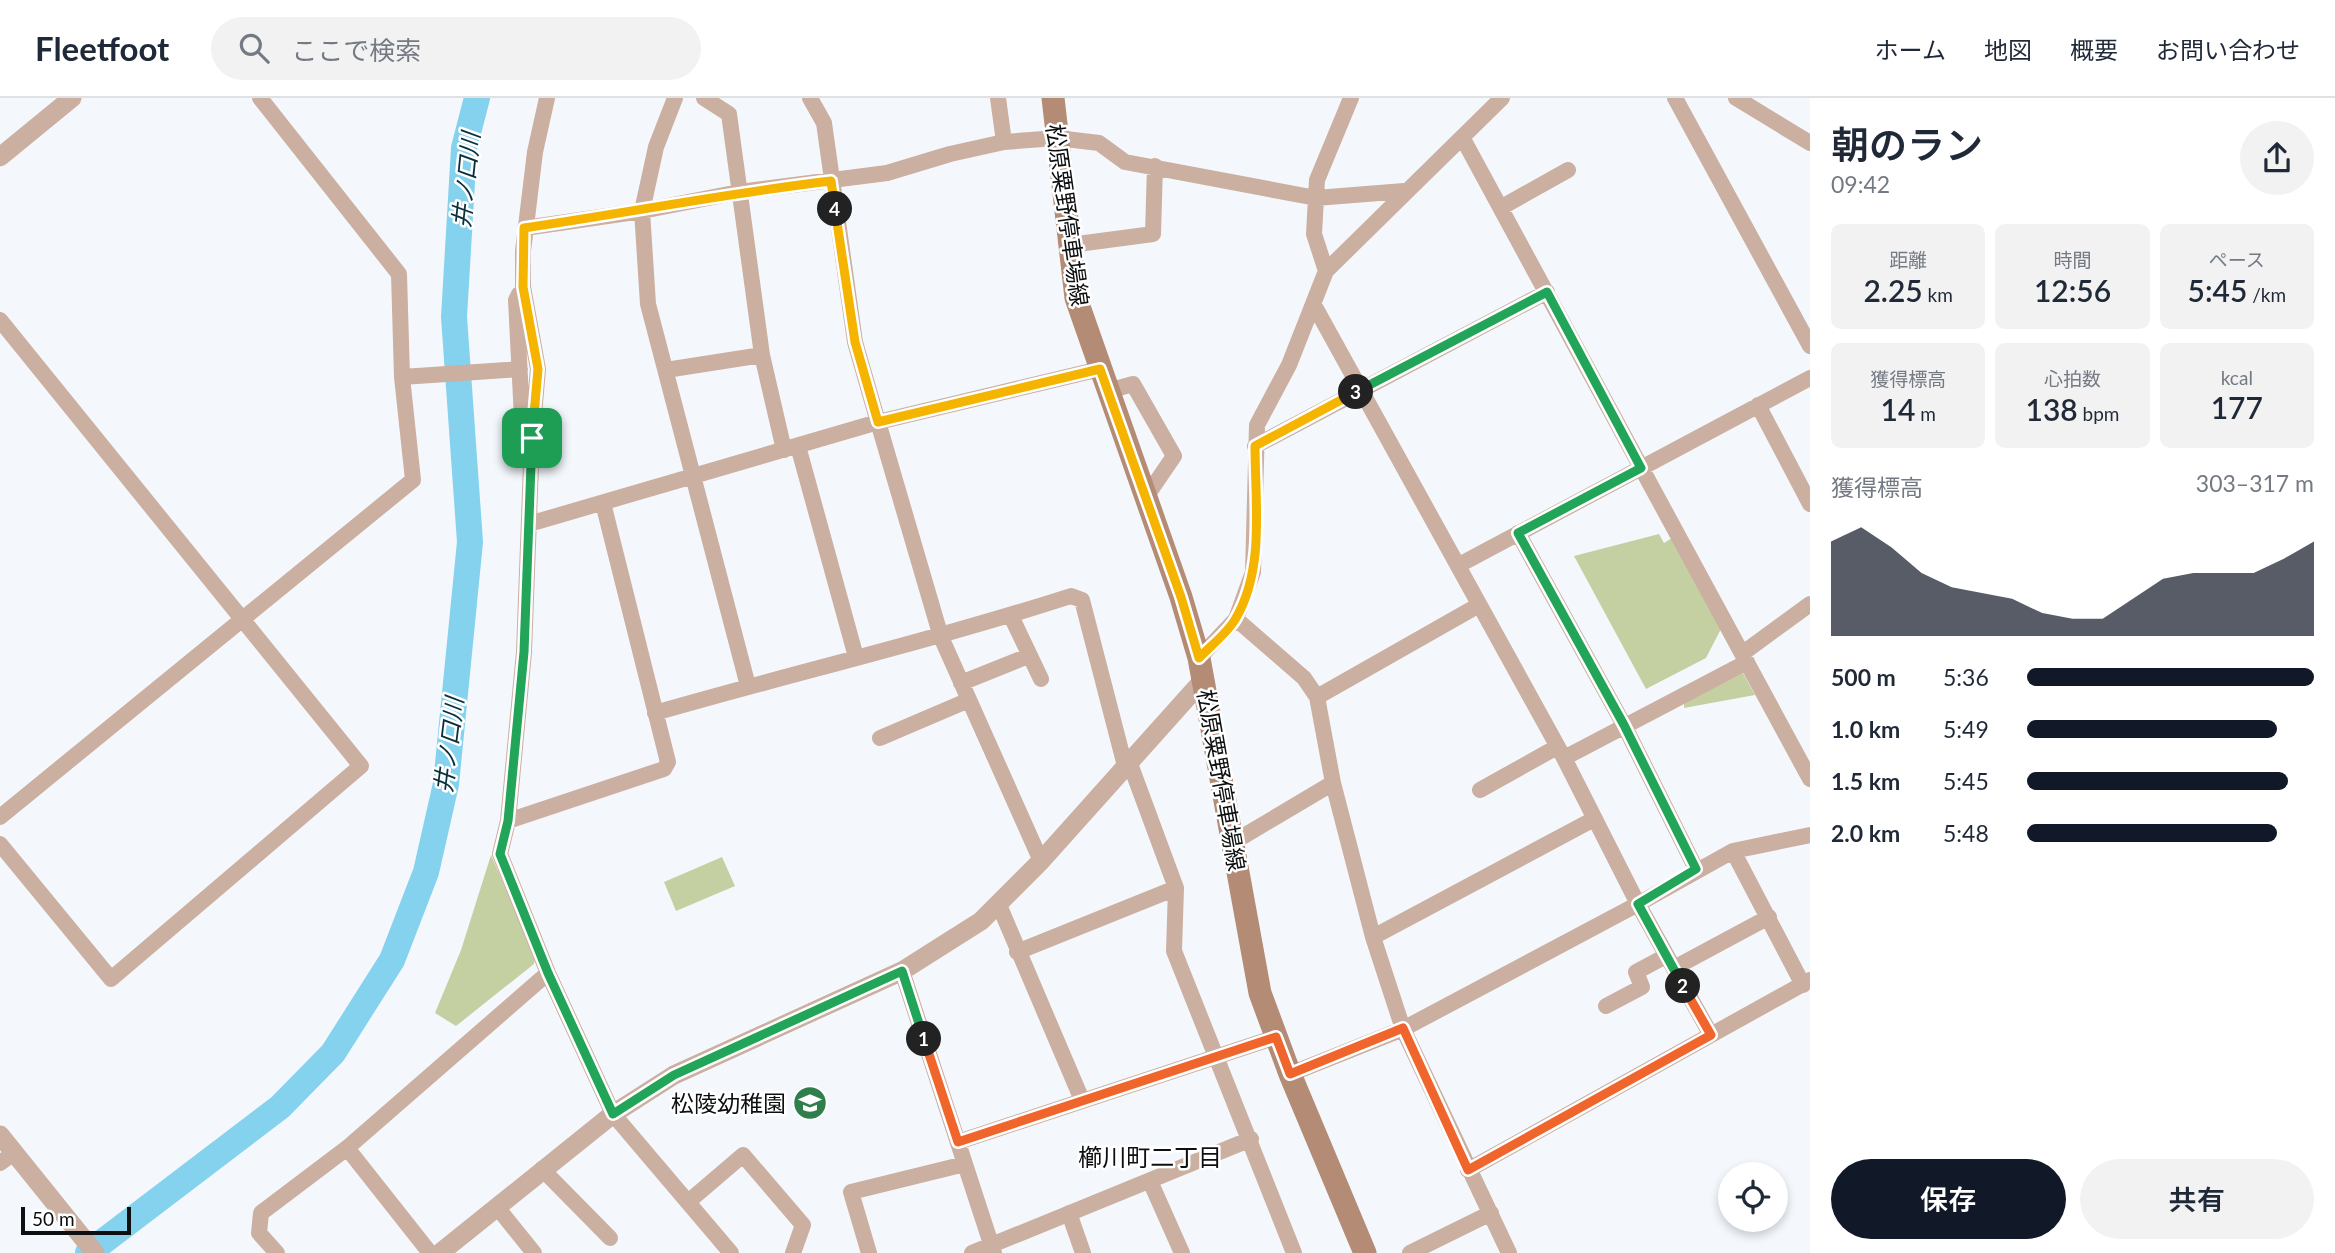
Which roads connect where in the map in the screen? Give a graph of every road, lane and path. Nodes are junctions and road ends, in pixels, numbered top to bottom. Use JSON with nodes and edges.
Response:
{"nodes":[{"id":1,"x":72,"y":98,"type":"edge"},
{"id":2,"x":260,"y":98,"type":"edge"},
{"id":3,"x":547,"y":98,"type":"edge"},
{"id":4,"x":675,"y":98,"type":"edge"},
{"id":5,"x":704,"y":98,"type":"edge"},
{"id":6,"x":810,"y":98,"type":"edge"},
{"id":7,"x":998,"y":98,"type":"edge"},
{"id":8,"x":1053,"y":98,"type":"edge"},
{"id":9,"x":1351,"y":98,"type":"edge"},
{"id":10,"x":1502,"y":98,"type":"edge"},
{"id":11,"x":1675,"y":98,"type":"edge"},
{"id":12,"x":1736,"y":98,"type":"edge"},
{"id":13,"x":1462,"y":136,"type":"junction"},
{"id":14,"x":1057,"y":138,"type":"junction"},
{"id":15,"x":1004,"y":142,"type":"junction"},
{"id":16,"x":1810,"y":143,"type":"edge"},
{"id":17,"x":0,"y":157,"type":"edge"},
{"id":18,"x":1155,"y":166,"type":"junction"},
{"id":19,"x":1567,"y":170,"type":"dead end"},
{"id":20,"x":831,"y":181,"type":"junction"},
{"id":21,"x":1404,"y":191,"type":"junction"},
{"id":22,"x":739,"y":192,"type":"junction"},
{"id":23,"x":1316,"y":198,"type":"junction"},
{"id":24,"x":1502,"y":206,"type":"junction"},
{"id":25,"x":642,"y":211,"type":"junction"},
{"id":26,"x":524,"y":228,"type":"junction"},
{"id":27,"x":1070,"y":245,"type":"junction"},
{"id":28,"x":1326,"y":271,"type":"junction"},
{"id":29,"x":523,"y":287,"type":"junction"},
{"id":30,"x":1547,"y":292,"type":"junction"},
{"id":31,"x":1314,"y":305,"type":"junction"},
{"id":32,"x":0,"y":320,"type":"edge"},
{"id":33,"x":1810,"y":346,"type":"edge"},
{"id":34,"x":762,"y":355,"type":"junction"},
{"id":35,"x":514,"y":370,"type":"junction"},
{"id":36,"x":666,"y":370,"type":"junction"},
{"id":37,"x":409,"y":376,"type":"junction"},
{"id":38,"x":1810,"y":377,"type":"edge"},
{"id":39,"x":1104,"y":380,"type":"junction"},
{"id":40,"x":1361,"y":390,"type":"junction"},
{"id":41,"x":1758,"y":405,"type":"junction"},
{"id":42,"x":878,"y":422,"type":"junction"},
{"id":43,"x":532,"y":438,"type":"junction"},
{"id":44,"x":1255,"y":446,"type":"junction"},
{"id":45,"x":791,"y":448,"type":"junction"},
{"id":46,"x":1641,"y":468,"type":"junction"},
{"id":47,"x":694,"y":477,"type":"junction"},
{"id":48,"x":1146,"y":497,"type":"junction"},
{"id":49,"x":603,"y":503,"type":"junction"},
{"id":50,"x":1810,"y":504,"type":"edge"},
{"id":51,"x":529,"y":524,"type":"junction"},
{"id":52,"x":1518,"y":533,"type":"junction"},
{"id":53,"x":1459,"y":565,"type":"junction"},
{"id":54,"x":1810,"y":604,"type":"edge"},
{"id":55,"x":1479,"y":605,"type":"junction"},
{"id":56,"x":1011,"y":615,"type":"junction"},
{"id":57,"x":243,"y":618,"type":"junction"},
{"id":58,"x":1236,"y":619,"type":"junction"},
{"id":59,"x":941,"y":637,"type":"junction"},
{"id":60,"x":1028,"y":656,"type":"junction"},
{"id":61,"x":856,"y":657,"type":"junction"},
{"id":62,"x":1745,"y":657,"type":"junction"},
{"id":63,"x":1202,"y":668,"type":"junction"},
{"id":64,"x":1041,"y":679,"type":"dead end"},
{"id":65,"x":961,"y":683,"type":"junction"},
{"id":66,"x":748,"y":686,"type":"junction"},
{"id":67,"x":1317,"y":696,"type":"junction"},
{"id":68,"x":969,"y":700,"type":"junction"},
{"id":69,"x":655,"y":713,"type":"junction"},
{"id":70,"x":1624,"y":725,"type":"junction"},
{"id":71,"x":880,"y":738,"type":"dead end"},
{"id":72,"x":1561,"y":753,"type":"junction"},
{"id":73,"x":1127,"y":764,"type":"junction"},
{"id":74,"x":1810,"y":779,"type":"edge"},
{"id":75,"x":1333,"y":783,"type":"junction"},
{"id":76,"x":1480,"y":790,"type":"dead end"},
{"id":77,"x":0,"y":817,"type":"edge"},
{"id":78,"x":1594,"y":819,"type":"junction"},
{"id":79,"x":508,"y":821,"type":"junction"},
{"id":80,"x":1810,"y":835,"type":"edge"},
{"id":81,"x":1232,"y":843,"type":"junction"},
{"id":82,"x":0,"y":844,"type":"edge"},
{"id":83,"x":1733,"y":851,"type":"junction"},
{"id":84,"x":1041,"y":861,"type":"junction"},
{"id":85,"x":1696,"y":869,"type":"junction"},
{"id":86,"x":1176,"y":888,"type":"junction"},
{"id":87,"x":1638,"y":904,"type":"junction"},
{"id":88,"x":999,"y":905,"type":"junction"},
{"id":89,"x":1769,"y":918,"type":"junction"},
{"id":90,"x":1373,"y":937,"type":"junction"},
{"id":91,"x":1017,"y":952,"type":"junction"},
{"id":92,"x":1670,"y":962,"type":"junction"},
{"id":93,"x":902,"y":971,"type":"junction"},
{"id":94,"x":548,"y":973,"type":"junction"},
{"id":95,"x":1806,"y":982,"type":"edge"},
{"id":96,"x":1606,"y":1006,"type":"dead end"},
{"id":97,"x":1403,"y":1028,"type":"junction"},
{"id":98,"x":1711,"y":1035,"type":"junction"},
{"id":99,"x":1276,"y":1037,"type":"junction"},
{"id":100,"x":1215,"y":1054,"type":"junction"},
{"id":101,"x":1290,"y":1074,"type":"junction"},
{"id":102,"x":1082,"y":1100,"type":"junction"},
{"id":103,"x":613,"y":1114,"type":"junction"},
{"id":104,"x":0,"y":1135,"type":"edge"},
{"id":105,"x":1251,"y":1139,"type":"junction"},
{"id":106,"x":958,"y":1142,"type":"junction"},
{"id":107,"x":347,"y":1148,"type":"junction"},
{"id":108,"x":7,"y":1158,"type":"edge"},
{"id":109,"x":965,"y":1164,"type":"junction"},
{"id":110,"x":542,"y":1169,"type":"junction"},
{"id":111,"x":1468,"y":1170,"type":"junction"},
{"id":112,"x":1150,"y":1181,"type":"junction"},
{"id":113,"x":688,"y":1202,"type":"junction"},
{"id":114,"x":497,"y":1207,"type":"junction"},
{"id":115,"x":1069,"y":1213,"type":"junction"},
{"id":116,"x":1491,"y":1213,"type":"junction"},
{"id":117,"x":610,"y":1238,"type":"dead end"},
{"id":118,"x":993,"y":1249,"type":"edge"},
{"id":119,"x":95,"y":1253,"type":"edge"},
{"id":120,"x":277,"y":1253,"type":"edge"},
{"id":121,"x":430,"y":1253,"type":"edge"},
{"id":122,"x":440,"y":1253,"type":"edge"},
{"id":123,"x":534,"y":1253,"type":"edge"},
{"id":124,"x":731,"y":1253,"type":"edge"},
{"id":125,"x":793,"y":1253,"type":"edge"},
{"id":126,"x":869,"y":1253,"type":"edge"},
{"id":127,"x":972,"y":1253,"type":"edge"},
{"id":128,"x":1083,"y":1253,"type":"edge"},
{"id":129,"x":1182,"y":1253,"type":"edge"},
{"id":130,"x":1294,"y":1253,"type":"edge"},
{"id":131,"x":1365,"y":1253,"type":"edge"},
{"id":132,"x":1409,"y":1253,"type":"edge"},
{"id":133,"x":1509,"y":1253,"type":"edge"}],
"edges":[{"from":1,"to":17,"type":"street"},
{"from":2,"to":37,"type":"street"},
{"from":3,"to":26,"type":"street"},
{"from":4,"to":25,"type":"street"},
{"from":5,"to":22,"type":"street"},
{"from":6,"to":20,"type":"street"},
{"from":7,"to":15,"type":"street"},
{"from":8,"to":14,"type":"main road","name":"松原粟野停車場線"},
{"from":9,"to":23,"type":"street"},
{"from":10,"to":13,"type":"street"},
{"from":11,"to":33,"type":"street"},
{"from":12,"to":16,"type":"street"},
{"from":13,"to":21,"type":"street"},
{"from":13,"to":24,"type":"street"},
{"from":14,"to":15,"type":"street"},
{"from":14,"to":18,"type":"street"},
{"from":14,"to":27,"type":"main road","name":"松原粟野停車場線"},
{"from":15,"to":20,"type":"street"},
{"from":18,"to":23,"type":"street"},
{"from":18,"to":27,"type":"street"},
{"from":19,"to":24,"type":"street"},
{"from":20,"to":22,"type":"street"},
{"from":20,"to":42,"type":"street"},
{"from":21,"to":23,"type":"street"},
{"from":21,"to":28,"type":"street"},
{"from":22,"to":25,"type":"street"},
{"from":22,"to":34,"type":"street"},
{"from":23,"to":28,"type":"street"},
{"from":24,"to":30,"type":"street"},
{"from":25,"to":26,"type":"street"},
{"from":25,"to":36,"type":"street"},
{"from":26,"to":29,"type":"street"},
{"from":27,"to":39,"type":"main road","name":"松原粟野停車場線"},
{"from":28,"to":31,"type":"street"},
{"from":29,"to":35,"type":"street"},
{"from":29,"to":43,"type":"street"},
{"from":30,"to":40,"type":"street"},
{"from":30,"to":46,"type":"street"},
{"from":31,"to":40,"type":"street"},
{"from":31,"to":44,"type":"street"},
{"from":32,"to":57,"type":"street"},
{"from":34,"to":36,"type":"street"},
{"from":34,"to":45,"type":"street"},
{"from":35,"to":37,"type":"street"},
{"from":35,"to":43,"type":"street"},
{"from":36,"to":47,"type":"street"},
{"from":37,"to":57,"type":"street"},
{"from":38,"to":41,"type":"street"},
{"from":39,"to":42,"type":"street"},
{"from":39,"to":48,"type":"main road","name":"松原粟野停車場線"},
{"from":39,"to":48,"type":"street"},
{"from":40,"to":44,"type":"street"},
{"from":40,"to":53,"type":"street"},
{"from":41,"to":46,"type":"street"},
{"from":41,"to":50,"type":"street"},
{"from":42,"to":45,"type":"street"},
{"from":42,"to":59,"type":"street"},
{"from":43,"to":51,"type":"street"},
{"from":44,"to":58,"type":"street"},
{"from":45,"to":47,"type":"street"},
{"from":45,"to":61,"type":"street"},
{"from":46,"to":52,"type":"street"},
{"from":46,"to":62,"type":"street"},
{"from":47,"to":49,"type":"street"},
{"from":47,"to":66,"type":"street"},
{"from":48,"to":63,"type":"main road","name":"松原粟野停車場線"},
{"from":49,"to":51,"type":"street"},
{"from":49,"to":69,"type":"street"},
{"from":51,"to":79,"type":"street"},
{"from":52,"to":53,"type":"street"},
{"from":52,"to":70,"type":"street"},
{"from":53,"to":55,"type":"street"},
{"from":54,"to":62,"type":"street"},
{"from":55,"to":67,"type":"street"},
{"from":55,"to":72,"type":"street"},
{"from":56,"to":59,"type":"street"},
{"from":56,"to":60,"type":"street"},
{"from":56,"to":73,"type":"street"},
{"from":57,"to":77,"type":"street"},
{"from":57,"to":82,"type":"street"},
{"from":58,"to":63,"type":"street"},
{"from":58,"to":67,"type":"street"},
{"from":59,"to":61,"type":"street"},
{"from":59,"to":65,"type":"street"},
{"from":60,"to":64,"type":"street"},
{"from":60,"to":65,"type":"street"},
{"from":61,"to":66,"type":"street"},
{"from":62,"to":70,"type":"street"},
{"from":62,"to":74,"type":"street"},
{"from":63,"to":73,"type":"street"},
{"from":63,"to":81,"type":"main road","name":"松原粟野停車場線"},
{"from":65,"to":68,"type":"street"},
{"from":66,"to":69,"type":"street"},
{"from":67,"to":75,"type":"street"},
{"from":68,"to":71,"type":"street"},
{"from":68,"to":84,"type":"street"},
{"from":69,"to":79,"type":"street"},
{"from":70,"to":72,"type":"street"},
{"from":70,"to":85,"type":"street"},
{"from":72,"to":76,"type":"street"},
{"from":72,"to":78,"type":"street"},
{"from":73,"to":84,"type":"street"},
{"from":73,"to":86,"type":"street"},
{"from":75,"to":81,"type":"street"},
{"from":75,"to":90,"type":"street"},
{"from":78,"to":87,"type":"street"},
{"from":78,"to":90,"type":"street"},
{"from":79,"to":94,"type":"street"},
{"from":80,"to":83,"type":"street"},
{"from":81,"to":99,"type":"main road","name":"松原粟野停車場線"},
{"from":83,"to":85,"type":"street"},
{"from":83,"to":89,"type":"street"},
{"from":84,"to":88,"type":"street"},
{"from":85,"to":87,"type":"street"},
{"from":86,"to":91,"type":"street"},
{"from":86,"to":100,"type":"street"},
{"from":87,"to":92,"type":"street"},
{"from":87,"to":97,"type":"street"},
{"from":88,"to":91,"type":"street"},
{"from":88,"to":93,"type":"street"},
{"from":89,"to":92,"type":"street"},
{"from":89,"to":95,"type":"street"},
{"from":90,"to":97,"type":"street"},
{"from":91,"to":102,"type":"street"},
{"from":92,"to":96,"type":"street"},
{"from":92,"to":98,"type":"street"},
{"from":93,"to":103,"type":"street"},
{"from":93,"to":106,"type":"street"},
{"from":94,"to":103,"type":"street"},
{"from":94,"to":107,"type":"street"},
{"from":95,"to":98,"type":"street"},
{"from":97,"to":101,"type":"street"},
{"from":97,"to":111,"type":"street"},
{"from":98,"to":111,"type":"street"},
{"from":99,"to":100,"type":"street"},
{"from":99,"to":101,"type":"main road","name":"松原粟野停車場線"},
{"from":100,"to":102,"type":"street"},
{"from":100,"to":105,"type":"street"},
{"from":101,"to":131,"type":"main road","name":"松原粟野停車場線"},
{"from":102,"to":106,"type":"street"},
{"from":103,"to":110,"type":"street"},
{"from":103,"to":113,"type":"street"},
{"from":104,"to":108,"type":"street"},
{"from":105,"to":112,"type":"street"},
{"from":105,"to":130,"type":"street"},
{"from":106,"to":109,"type":"street"},
{"from":107,"to":120,"type":"street"},
{"from":107,"to":121,"type":"street"},
{"from":108,"to":119,"type":"street"},
{"from":109,"to":118,"type":"street"},
{"from":109,"to":126,"type":"street"},
{"from":110,"to":114,"type":"street"},
{"from":110,"to":117,"type":"street"},
{"from":111,"to":116,"type":"street"},
{"from":112,"to":115,"type":"street"},
{"from":112,"to":129,"type":"street"},
{"from":113,"to":124,"type":"street"},
{"from":113,"to":125,"type":"street"},
{"from":114,"to":122,"type":"street"},
{"from":114,"to":123,"type":"street"},
{"from":115,"to":118,"type":"street"},
{"from":115,"to":128,"type":"street"},
{"from":116,"to":132,"type":"street"},
{"from":116,"to":133,"type":"street"},
{"from":118,"to":127,"type":"street"}]}
